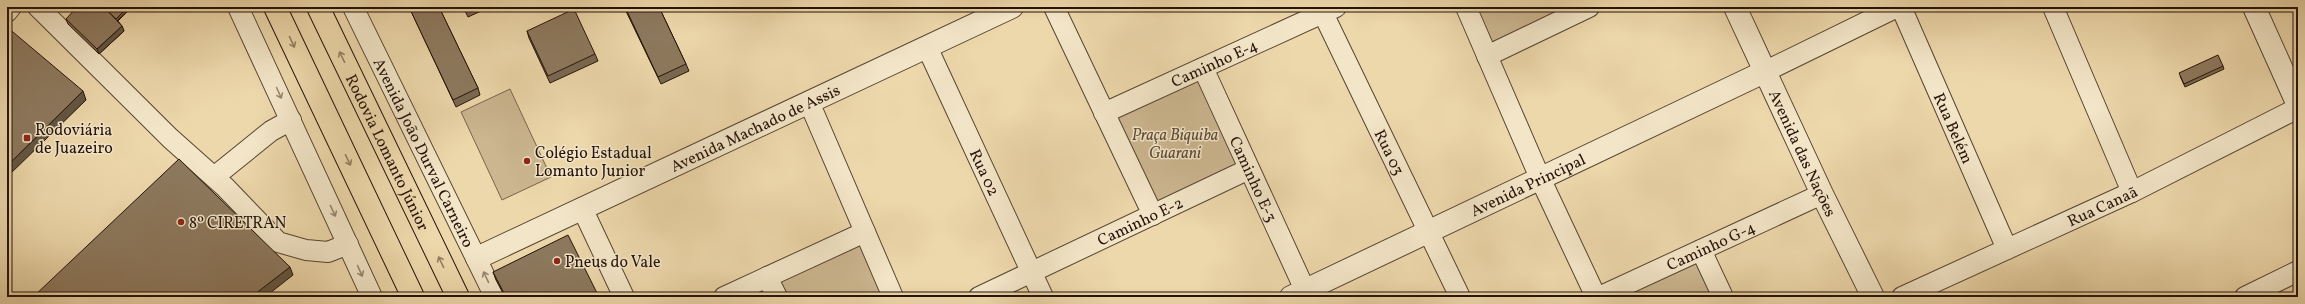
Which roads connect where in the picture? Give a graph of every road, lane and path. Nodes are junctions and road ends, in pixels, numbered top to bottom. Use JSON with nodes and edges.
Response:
{"nodes":[{"id":1,"x":11,"y":7,"type":"edge"},
{"id":2,"x":38,"y":7,"type":"edge"},
{"id":3,"x":238,"y":7,"type":"edge"},
{"id":4,"x":275,"y":7,"type":"edge"},
{"id":5,"x":318,"y":7,"type":"edge"},
{"id":6,"x":353,"y":7,"type":"edge"},
{"id":7,"x":1012,"y":7,"type":"edge"},
{"id":8,"x":1054,"y":7,"type":"edge"},
{"id":9,"x":1466,"y":7,"type":"edge"},
{"id":10,"x":1735,"y":7,"type":"edge"},
{"id":11,"x":1898,"y":7,"type":"edge"},
{"id":12,"x":1901,"y":7,"type":"edge"},
{"id":13,"x":2053,"y":7,"type":"edge"},
{"id":14,"x":2254,"y":7,"type":"edge"},
{"id":15,"x":1587,"y":8,"type":"edge"},
{"id":16,"x":1327,"y":9,"type":"edge"},
{"id":17,"x":7,"y":12,"type":"edge"},
{"id":18,"x":926,"y":47,"type":"junction"},
{"id":19,"x":1487,"y":56,"type":"junction"},
{"id":20,"x":1203,"y":68,"type":"junction"},
{"id":21,"x":1764,"y":72,"type":"junction"},
{"id":22,"x":2296,"y":97,"type":"edge"},
{"id":23,"x":809,"y":102,"type":"junction"},
{"id":24,"x":1104,"y":113,"type":"junction"},
{"id":25,"x":291,"y":120,"type":"junction"},
{"id":26,"x":1249,"y":169,"type":"junction"},
{"id":27,"x":214,"y":177,"type":"junction"},
{"id":28,"x":1540,"y":178,"type":"junction"},
{"id":29,"x":2132,"y":192,"type":"junction"},
{"id":30,"x":1822,"y":194,"type":"junction"},
{"id":31,"x":582,"y":208,"type":"junction"},
{"id":32,"x":1153,"y":216,"type":"junction"},
{"id":33,"x":1429,"y":230,"type":"junction"},
{"id":34,"x":865,"y":232,"type":"junction"},
{"id":35,"x":348,"y":244,"type":"junction"},
{"id":36,"x":1701,"y":250,"type":"junction"},
{"id":37,"x":2007,"y":250,"type":"junction"},
{"id":38,"x":477,"y":258,"type":"junction"},
{"id":39,"x":2298,"y":271,"type":"edge"},
{"id":40,"x":1032,"y":274,"type":"junction"},
{"id":41,"x":767,"y":277,"type":"junction"},
{"id":42,"x":1298,"y":294,"type":"edge"},
{"id":43,"x":372,"y":297,"type":"edge"},
{"id":44,"x":413,"y":297,"type":"edge"},
{"id":45,"x":458,"y":297,"type":"edge"},
{"id":46,"x":495,"y":297,"type":"edge"},
{"id":47,"x":624,"y":297,"type":"edge"},
{"id":48,"x":724,"y":297,"type":"edge"},
{"id":49,"x":776,"y":297,"type":"edge"},
{"id":50,"x":893,"y":297,"type":"edge"},
{"id":51,"x":979,"y":297,"type":"edge"},
{"id":52,"x":1043,"y":297,"type":"edge"},
{"id":53,"x":1460,"y":297,"type":"edge"},
{"id":54,"x":1598,"y":297,"type":"edge"},
{"id":55,"x":1723,"y":297,"type":"edge"},
{"id":56,"x":1873,"y":297,"type":"edge"},
{"id":57,"x":1902,"y":297,"type":"edge"},
{"id":58,"x":2245,"y":297,"type":"edge"}],
"edges":[{"from":1,"to":17,"type":"street"},
{"from":2,"to":27,"type":"street"},
{"from":3,"to":25,"type":"street","one_way":true},
{"from":4,"to":44,"type":"highway","one_way":true},
{"from":45,"to":5,"type":"highway","name":"Rodovia Lomanto Júnior","one_way":true},
{"from":6,"to":38,"type":"street","name":"Avenida João Durval Carneiro"},
{"from":7,"to":18,"type":"street","name":"Avenida Machado de Assis"},
{"from":8,"to":24,"type":"street"},
{"from":9,"to":19,"type":"street"},
{"from":10,"to":21,"type":"street","name":"Avenida das Nações"},
{"from":11,"to":21,"type":"street"},
{"from":12,"to":37,"type":"street","name":"Rua Belém"},
{"from":13,"to":29,"type":"street"},
{"from":14,"to":22,"type":"street"},
{"from":15,"to":19,"type":"street"},
{"from":16,"to":20,"type":"street","name":"Caminho E-4"},
{"from":16,"to":33,"type":"street","name":"Rua 03"},
{"from":18,"to":23,"type":"street","name":"Avenida Machado de Assis"},
{"from":18,"to":40,"type":"street","name":"Rua 02"},
{"from":19,"to":28,"type":"street"},
{"from":20,"to":24,"type":"street","name":"Caminho E-4"},
{"from":20,"to":26,"type":"street","name":"Caminho E-3"},
{"from":21,"to":28,"type":"street","name":"Avenida Principal"},
{"from":21,"to":30,"type":"street","name":"Avenida das Nações"},
{"from":22,"to":29,"type":"street","name":"Rua Canaã"},
{"from":23,"to":31,"type":"street","name":"Avenida Machado de Assis"},
{"from":23,"to":34,"type":"street"},
{"from":24,"to":32,"type":"street"},
{"from":25,"to":27,"type":"street"},
{"from":25,"to":35,"type":"street","one_way":true},
{"from":26,"to":32,"type":"street","name":"Caminho E-2"},
{"from":26,"to":42,"type":"street","name":"Caminho E-3"},
{"from":27,"to":35,"type":"street"},
{"from":28,"to":33,"type":"street","name":"Avenida Principal"},
{"from":28,"to":54,"type":"street"},
{"from":29,"to":37,"type":"street","name":"Rua Canaã"},
{"from":30,"to":36,"type":"street","name":"Caminho G-4"},
{"from":30,"to":56,"type":"street","name":"Avenida das Nações"},
{"from":31,"to":38,"type":"street","name":"Avenida Machado de Assis"},
{"from":31,"to":47,"type":"street"},
{"from":32,"to":40,"type":"street","name":"Caminho E-2"},
{"from":33,"to":42,"type":"street","name":"Avenida Principal"},
{"from":33,"to":53,"type":"street","name":"Rua 03"},
{"from":34,"to":41,"type":"street"},
{"from":34,"to":50,"type":"street"},
{"from":35,"to":43,"type":"street","one_way":true},
{"from":36,"to":54,"type":"street","name":"Caminho G-4"},
{"from":36,"to":55,"type":"street"},
{"from":37,"to":57,"type":"street","name":"Rua Canaã"},
{"from":46,"to":38,"type":"street","name":"Avenida João Durval Carneiro","one_way":true},
{"from":39,"to":58,"type":"street"},
{"from":40,"to":51,"type":"street","name":"Caminho E-2"},
{"from":40,"to":52,"type":"street","name":"Rua 02"},
{"from":41,"to":48,"type":"street"},
{"from":41,"to":49,"type":"street"}]}
